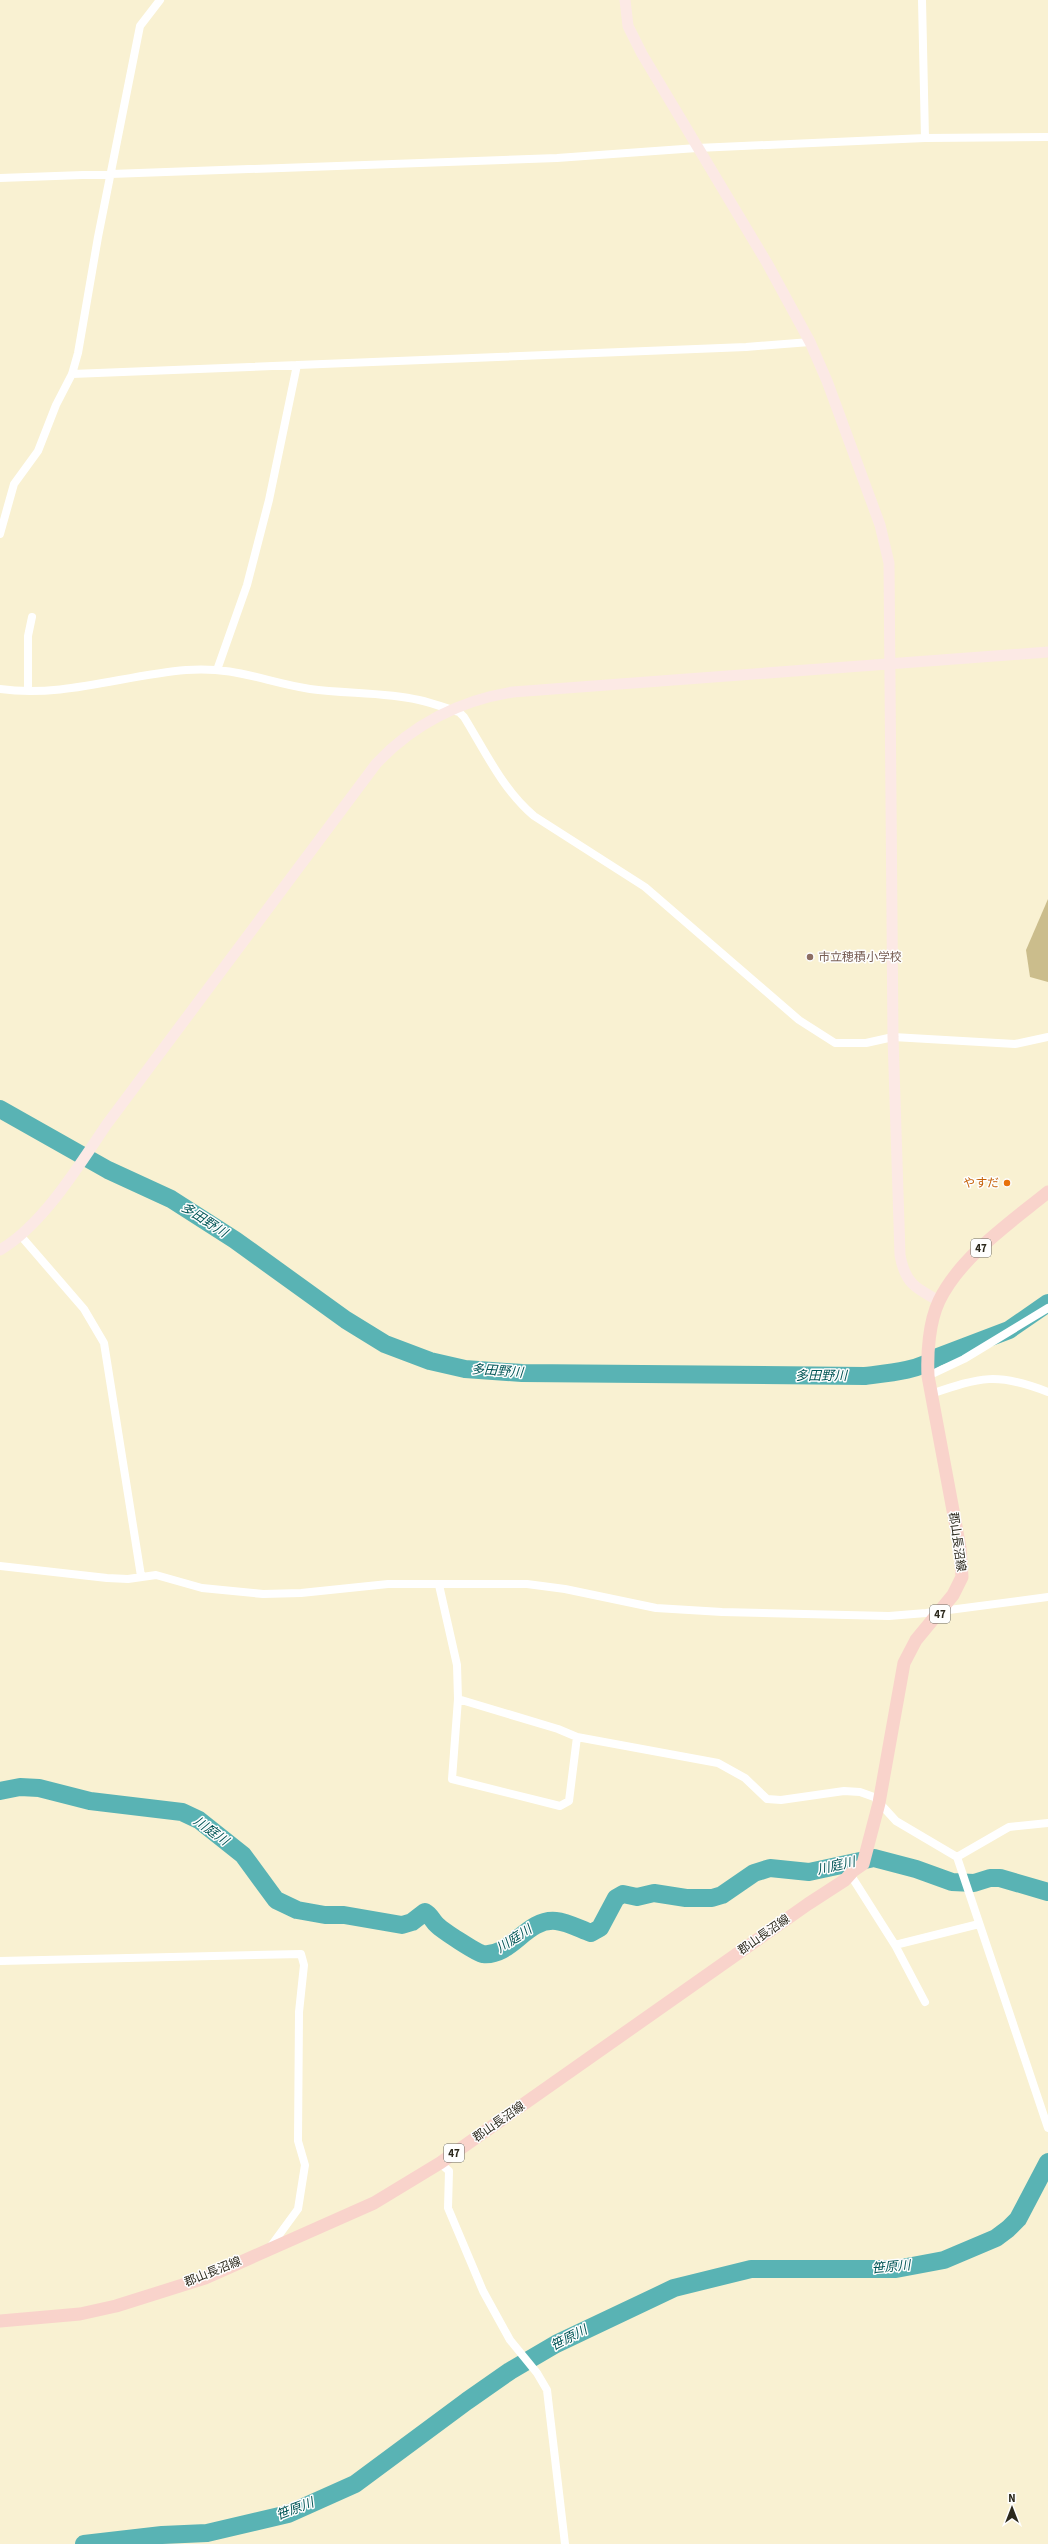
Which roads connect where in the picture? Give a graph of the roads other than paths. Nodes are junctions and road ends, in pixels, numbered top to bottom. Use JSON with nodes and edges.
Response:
{"nodes":[{"id":1,"x":160,"y":0,"type":"edge"},
{"id":2,"x":625,"y":0,"type":"edge"},
{"id":3,"x":922,"y":0,"type":"edge"},
{"id":4,"x":1048,"y":137,"type":"edge"},
{"id":5,"x":925,"y":138,"type":"junction"},
{"id":6,"x":697,"y":148,"type":"junction"},
{"id":7,"x":110,"y":173,"type":"junction"},
{"id":8,"x":0,"y":178,"type":"edge"},
{"id":9,"x":810,"y":342,"type":"junction"},
{"id":10,"x":297,"y":365,"type":"junction"},
{"id":11,"x":72,"y":374,"type":"junction"},
{"id":12,"x":0,"y":534,"type":"edge"},
{"id":13,"x":32,"y":617,"type":"dead end"},
{"id":14,"x":1048,"y":652,"type":"edge"},
{"id":15,"x":890,"y":663,"type":"junction"},
{"id":16,"x":217,"y":670,"type":"junction"},
{"id":17,"x":0,"y":689,"type":"edge"},
{"id":18,"x":28,"y":691,"type":"junction"},
{"id":19,"x":452,"y":710,"type":"junction"},
{"id":20,"x":892,"y":1037,"type":"junction"},
{"id":21,"x":1048,"y":1037,"type":"edge"},
{"id":22,"x":1048,"y":1192,"type":"edge"},
{"id":23,"x":20,"y":1235,"type":"junction"},
{"id":24,"x":0,"y":1250,"type":"edge"},
{"id":25,"x":939,"y":1301,"type":"junction"},
{"id":26,"x":1048,"y":1308,"type":"edge"},
{"id":27,"x":928,"y":1376,"type":"junction"},
{"id":28,"x":1048,"y":1392,"type":"edge"},
{"id":29,"x":931,"y":1394,"type":"junction"},
{"id":30,"x":0,"y":1566,"type":"edge"},
{"id":31,"x":141,"y":1576,"type":"junction"},
{"id":32,"x":439,"y":1584,"type":"junction"},
{"id":33,"x":1048,"y":1597,"type":"edge"},
{"id":34,"x":942,"y":1611,"type":"junction"},
{"id":35,"x":458,"y":1699,"type":"junction"},
{"id":36,"x":577,"y":1737,"type":"junction"},
{"id":37,"x":879,"y":1803,"type":"junction"},
{"id":38,"x":1048,"y":1823,"type":"edge"},
{"id":39,"x":957,"y":1857,"type":"junction"},
{"id":40,"x":852,"y":1873,"type":"junction"},
{"id":41,"x":979,"y":1924,"type":"junction"},
{"id":42,"x":895,"y":1945,"type":"junction"},
{"id":43,"x":0,"y":1961,"type":"edge"},
{"id":44,"x":925,"y":2002,"type":"dead end"},
{"id":45,"x":1048,"y":2127,"type":"edge"},
{"id":46,"x":440,"y":2163,"type":"junction"},
{"id":47,"x":269,"y":2248,"type":"junction"},
{"id":48,"x":0,"y":2321,"type":"edge"},
{"id":49,"x":565,"y":2544,"type":"edge"}],
"edges":[{"from":1,"to":7,"type":"street"},
{"from":2,"to":6,"type":"street"},
{"from":3,"to":5,"type":"street"},
{"from":4,"to":5,"type":"street"},
{"from":5,"to":6,"type":"street"},
{"from":6,"to":7,"type":"street"},
{"from":6,"to":9,"type":"street"},
{"from":7,"to":8,"type":"street"},
{"from":7,"to":11,"type":"street"},
{"from":9,"to":10,"type":"street"},
{"from":9,"to":15,"type":"street"},
{"from":10,"to":11,"type":"street"},
{"from":10,"to":16,"type":"street"},
{"from":11,"to":12,"type":"street"},
{"from":13,"to":18,"type":"street"},
{"from":14,"to":15,"type":"street"},
{"from":15,"to":19,"type":"street"},
{"from":15,"to":20,"type":"street"},
{"from":16,"to":18,"type":"street"},
{"from":16,"to":19,"type":"street"},
{"from":17,"to":18,"type":"street"},
{"from":19,"to":20,"type":"street"},
{"from":19,"to":23,"type":"street"},
{"from":20,"to":21,"type":"street"},
{"from":20,"to":25,"type":"street"},
{"from":22,"to":25,"type":"main road","name":"郡山長沼線","number":"47"},
{"from":23,"to":24,"type":"street"},
{"from":23,"to":31,"type":"street"},
{"from":25,"to":27,"type":"main road","name":"郡山長沼線","number":"47"},
{"from":26,"to":27,"type":"street"},
{"from":27,"to":29,"type":"main road","name":"郡山長沼線","number":"47"},
{"from":28,"to":29,"type":"street"},
{"from":29,"to":34,"type":"main road","name":"郡山長沼線","number":"47"},
{"from":30,"to":31,"type":"street"},
{"from":31,"to":32,"type":"street"},
{"from":32,"to":34,"type":"street"},
{"from":32,"to":35,"type":"street"},
{"from":33,"to":34,"type":"street"},
{"from":34,"to":37,"type":"main road","name":"郡山長沼線","number":"47"},
{"from":35,"to":36,"type":"street"},
{"from":35,"to":36,"type":"street"},
{"from":36,"to":37,"type":"street"},
{"from":37,"to":39,"type":"street"},
{"from":37,"to":40,"type":"main road","name":"郡山長沼線","number":"47"},
{"from":38,"to":39,"type":"street"},
{"from":39,"to":41,"type":"street"},
{"from":40,"to":42,"type":"street"},
{"from":40,"to":46,"type":"main road","name":"郡山長沼線","number":"47"},
{"from":41,"to":42,"type":"street"},
{"from":41,"to":45,"type":"street"},
{"from":42,"to":44,"type":"street"},
{"from":43,"to":47,"type":"street"},
{"from":46,"to":47,"type":"main road","name":"郡山長沼線","number":"47"},
{"from":46,"to":49,"type":"street"},
{"from":47,"to":48,"type":"main road","name":"郡山長沼線","number":"47"}]}
